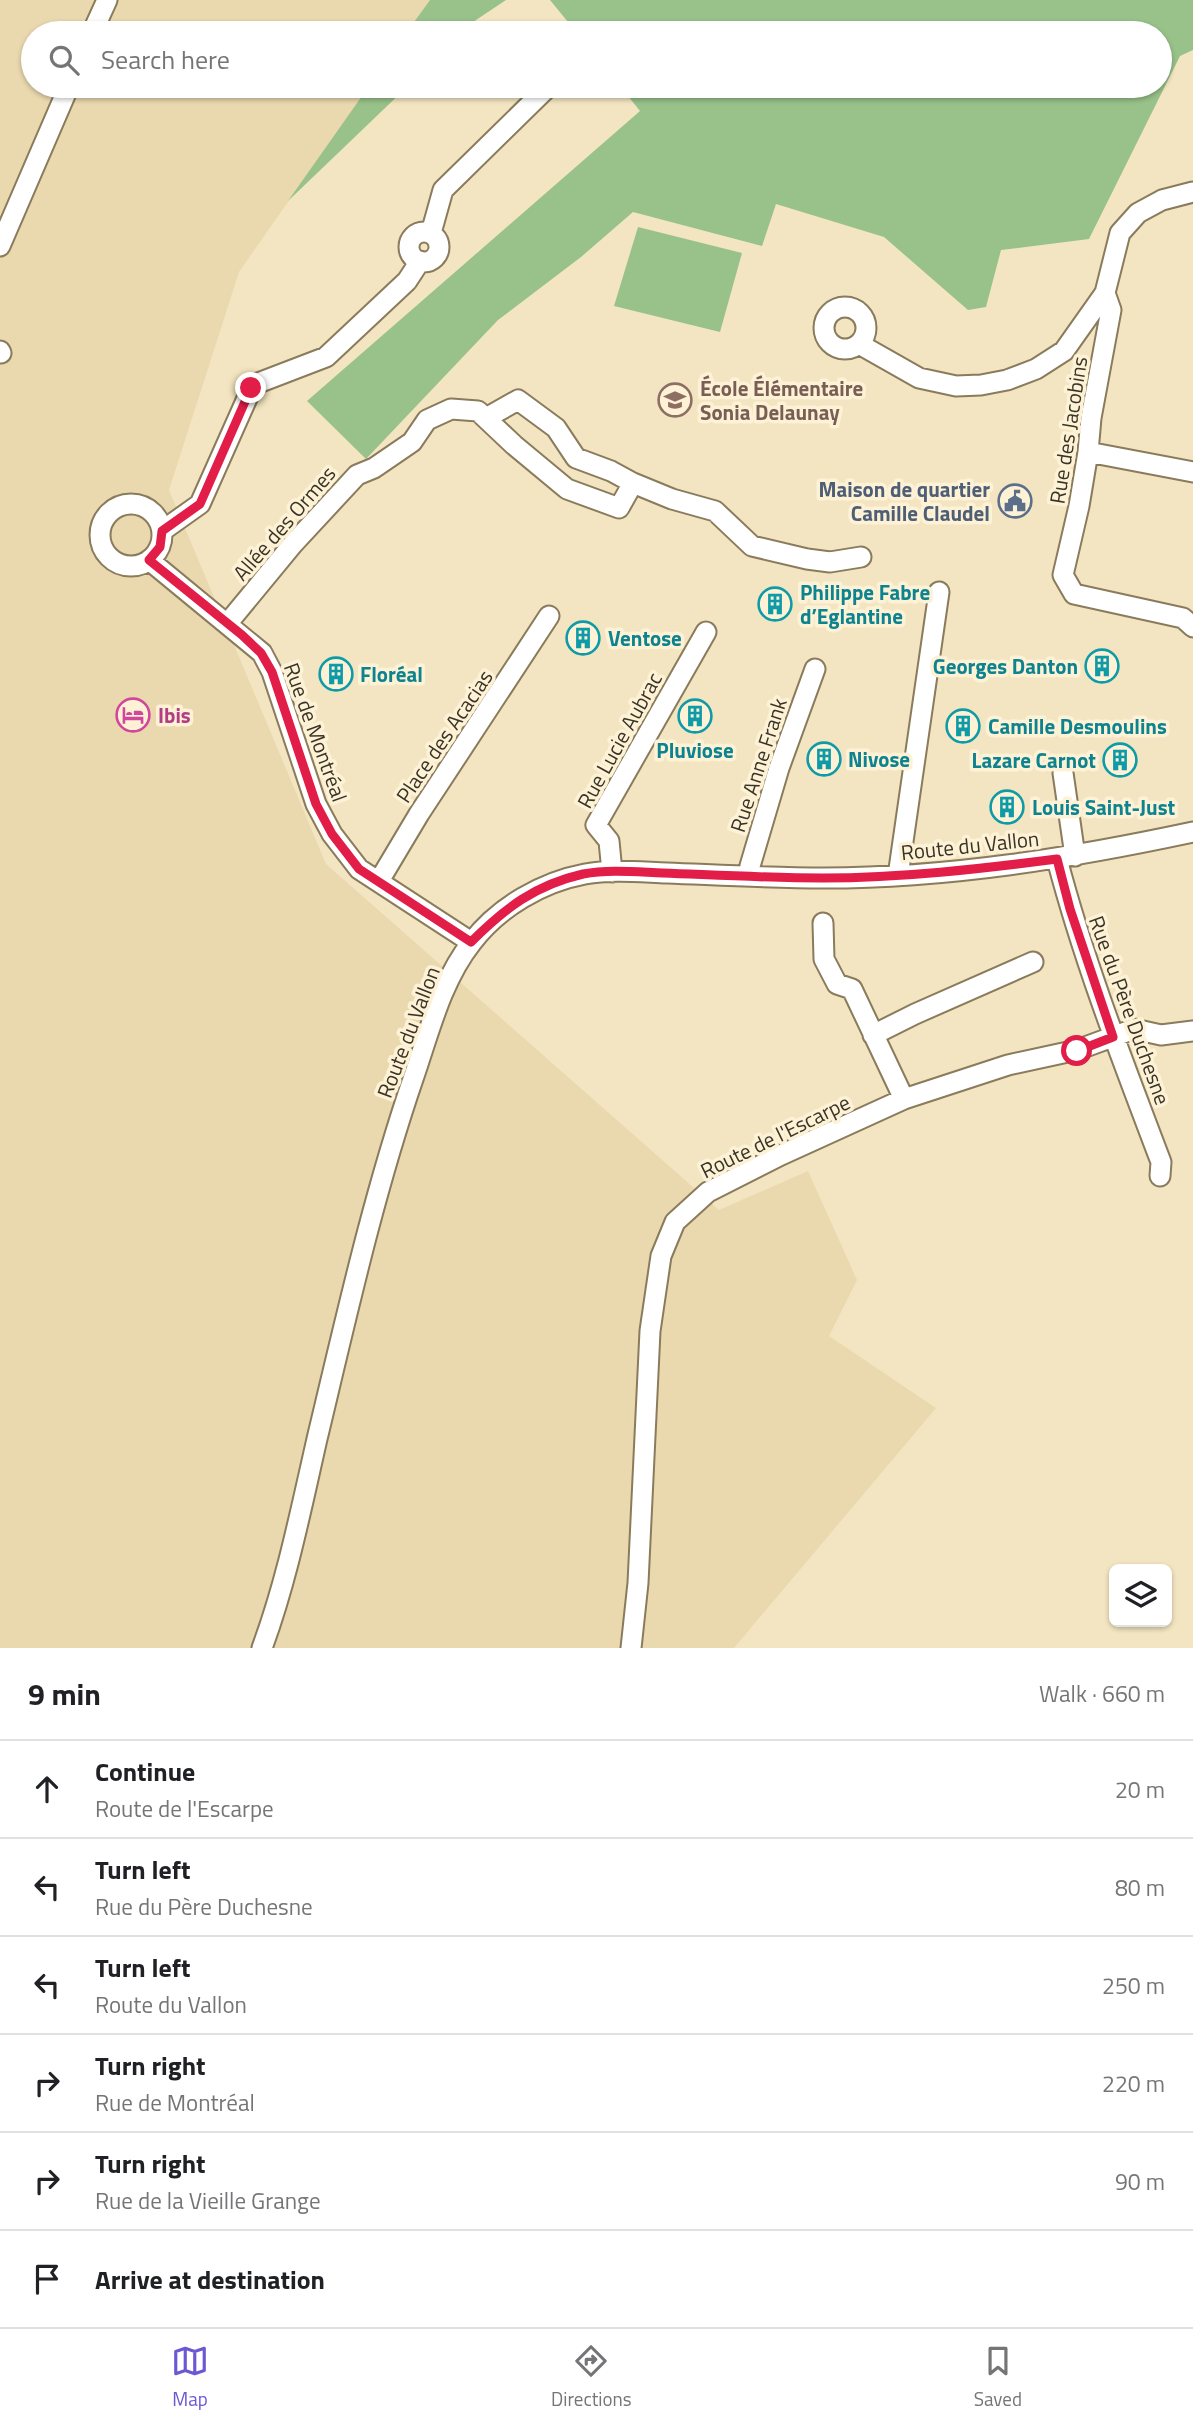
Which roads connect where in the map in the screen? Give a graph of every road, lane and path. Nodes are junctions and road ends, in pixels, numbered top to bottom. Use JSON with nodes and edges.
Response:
{"nodes":[{"id":1,"x":107,"y":0,"type":"edge"},
{"id":2,"x":97,"y":21,"type":"edge"},
{"id":3,"x":64,"y":98,"type":"edge"},
{"id":4,"x":536,"y":98,"type":"edge"},
{"id":5,"x":1193,"y":192,"type":"edge"},
{"id":6,"x":0,"y":246,"type":"edge"},
{"id":7,"x":1105,"y":293,"type":"junction"},
{"id":8,"x":859,"y":344,"type":"dead end"},
{"id":9,"x":486,"y":418,"type":"junction"},
{"id":10,"x":1088,"y":452,"type":"junction"},
{"id":11,"x":1193,"y":472,"type":"edge"},
{"id":12,"x":633,"y":483,"type":"junction"},
{"id":13,"x":162,"y":531,"type":"junction"},
{"id":14,"x":861,"y":557,"type":"dead end"},
{"id":15,"x":149,"y":560,"type":"junction"},
{"id":16,"x":939,"y":592,"type":"dead end"},
{"id":17,"x":549,"y":617,"type":"dead end"},
{"id":18,"x":227,"y":624,"type":"junction"},
{"id":19,"x":1193,"y":627,"type":"edge"},
{"id":20,"x":706,"y":632,"type":"dead end"},
{"id":21,"x":815,"y":669,"type":"dead end"},
{"id":22,"x":1063,"y":773,"type":"dead end"},
{"id":23,"x":1193,"y":832,"type":"edge"},
{"id":24,"x":1066,"y":857,"type":"junction"},
{"id":25,"x":612,"y":872,"type":"junction"},
{"id":26,"x":750,"y":876,"type":"junction"},
{"id":27,"x":898,"y":876,"type":"junction"},
{"id":28,"x":379,"y":881,"type":"junction"},
{"id":29,"x":823,"y":923,"type":"dead end"},
{"id":30,"x":471,"y":942,"type":"junction"},
{"id":31,"x":1033,"y":962,"type":"dead end"},
{"id":32,"x":1193,"y":1031,"type":"edge"},
{"id":33,"x":873,"y":1035,"type":"junction"},
{"id":34,"x":1113,"y":1037,"type":"junction"},
{"id":35,"x":904,"y":1099,"type":"junction"},
{"id":36,"x":1160,"y":1176,"type":"dead end"},
{"id":37,"x":262,"y":1648,"type":"edge"},
{"id":38,"x":631,"y":1648,"type":"edge"}],
"edges":[{"from":1,"to":2,"type":"street"},
{"from":3,"to":6,"type":"street"},
{"from":4,"to":13,"type":"street"},
{"from":5,"to":7,"type":"street"},
{"from":7,"to":8,"type":"street"},
{"from":7,"to":10,"type":"street","name":"Rue des Jacobins"},
{"from":9,"to":12,"type":"street"},
{"from":9,"to":12,"type":"street","name":"Allée des Ormes"},
{"from":9,"to":18,"type":"street","name":"Allée des Ormes"},
{"from":10,"to":11,"type":"street"},
{"from":10,"to":19,"type":"street","name":"Rue des Jacobins"},
{"from":12,"to":14,"type":"street"},
{"from":13,"to":15,"type":"street"},
{"from":13,"to":15,"type":"street"},
{"from":15,"to":18,"type":"street","name":"Rue de Montréal"},
{"from":16,"to":27,"type":"street"},
{"from":17,"to":28,"type":"street","name":"Place des Acacias"},
{"from":18,"to":28,"type":"street","name":"Rue de Montréal"},
{"from":20,"to":25,"type":"street","name":"Rue Lucie Aubrac"},
{"from":21,"to":26,"type":"street","name":"Rue Anne Frank"},
{"from":22,"to":24,"type":"street","name":"Rue du Père Duchesne"},
{"from":23,"to":24,"type":"street","name":"Route du Vallon"},
{"from":24,"to":27,"type":"street","name":"Route du Vallon"},
{"from":24,"to":34,"type":"street","name":"Rue du Père Duchesne"},
{"from":25,"to":26,"type":"street","name":"Route du Vallon"},
{"from":25,"to":30,"type":"street","name":"Route du Vallon"},
{"from":26,"to":27,"type":"street","name":"Route du Vallon"},
{"from":28,"to":30,"type":"street","name":"Rue de Montréal"},
{"from":29,"to":33,"type":"street"},
{"from":30,"to":37,"type":"street","name":"Route du Vallon"},
{"from":31,"to":33,"type":"street"},
{"from":32,"to":34,"type":"street","name":"Route de l'Escarpe"},
{"from":33,"to":35,"type":"street"},
{"from":34,"to":35,"type":"street","name":"Route de l'Escarpe"},
{"from":34,"to":36,"type":"street","name":"Rue du Père Duchesne"},
{"from":35,"to":38,"type":"street","name":"Route de l'Escarpe"}]}
